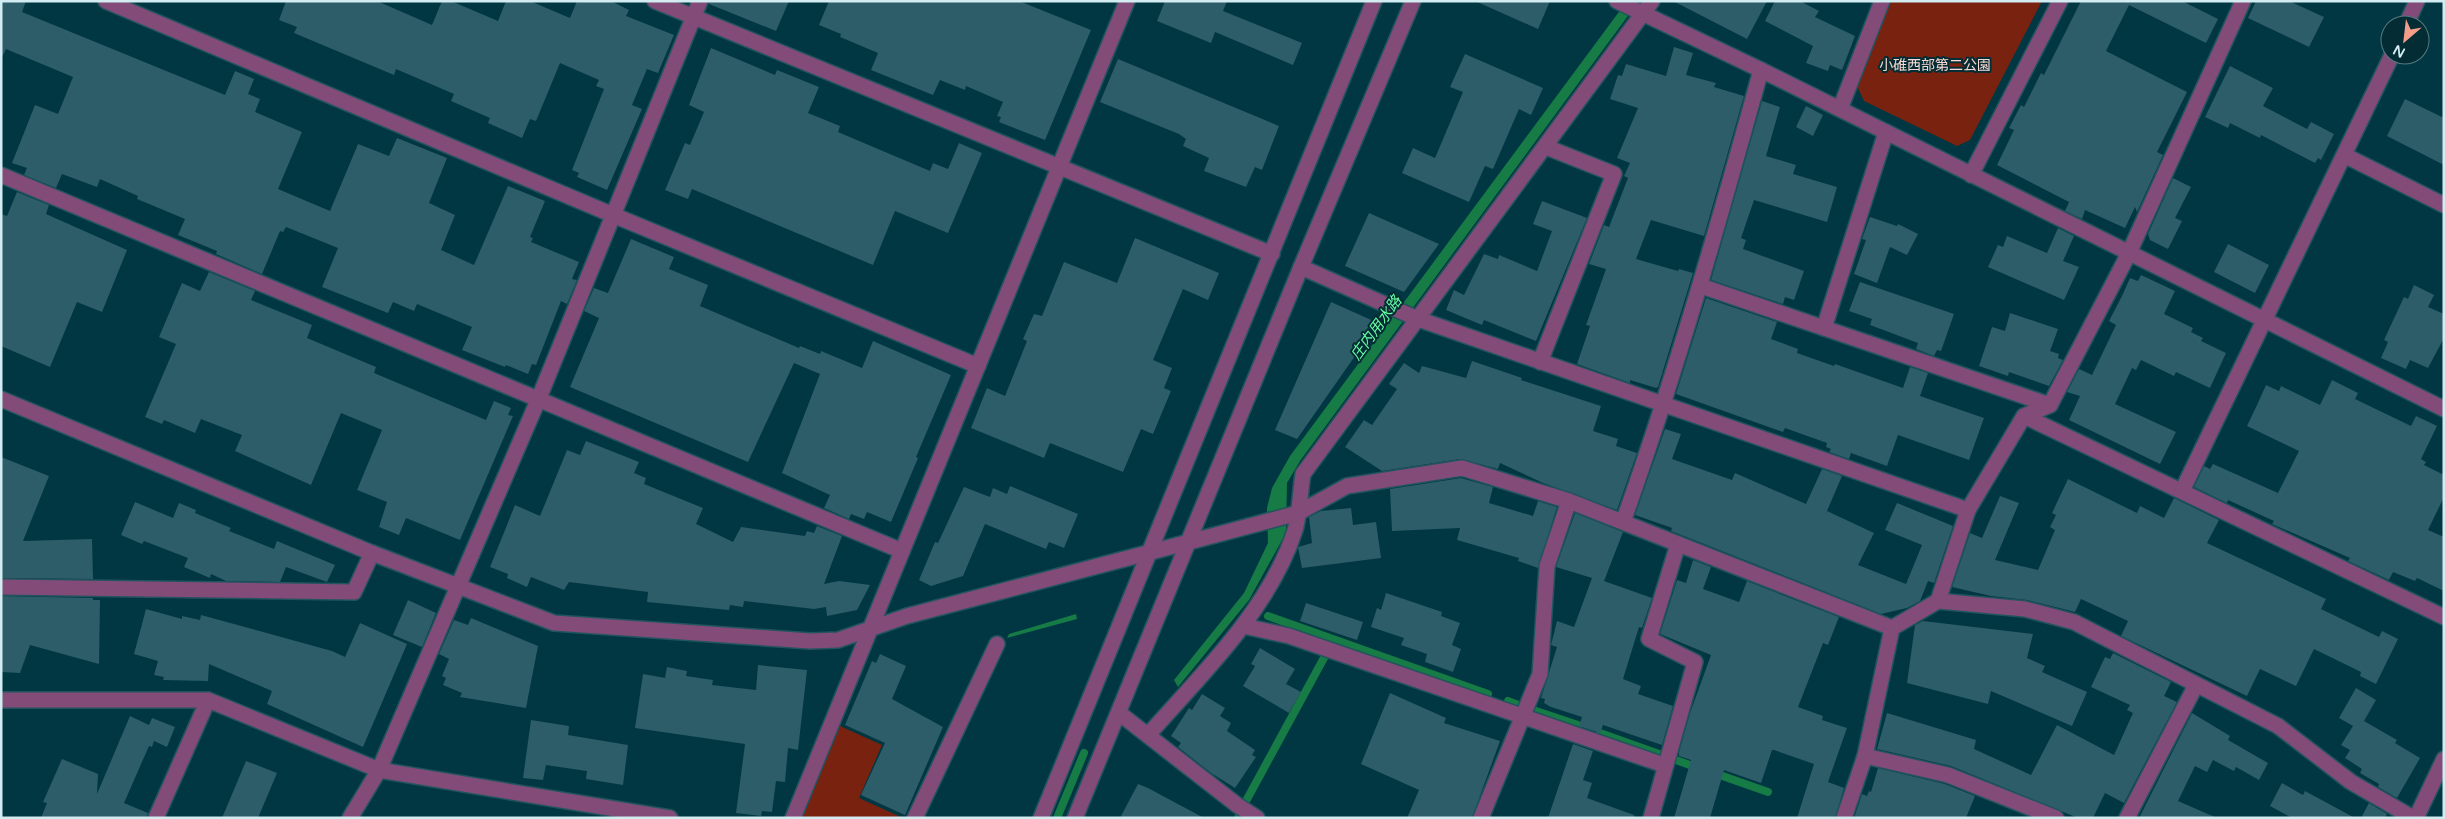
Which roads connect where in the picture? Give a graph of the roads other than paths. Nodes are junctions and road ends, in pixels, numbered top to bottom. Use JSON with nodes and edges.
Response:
{"nodes":[{"id":1,"x":106,"y":1,"type":"edge"},
{"id":2,"x":656,"y":1,"type":"edge"},
{"id":3,"x":700,"y":1,"type":"edge"},
{"id":4,"x":1127,"y":1,"type":"edge"},
{"id":5,"x":1374,"y":1,"type":"edge"},
{"id":6,"x":1413,"y":1,"type":"edge"},
{"id":7,"x":1882,"y":1,"type":"edge"},
{"id":8,"x":2060,"y":1,"type":"edge"},
{"id":9,"x":2243,"y":1,"type":"edge"},
{"id":10,"x":2417,"y":1,"type":"edge"},
{"id":11,"x":1617,"y":2,"type":"edge"},
{"id":12,"x":1645,"y":8,"type":"edge"},
{"id":13,"x":2411,"y":15,"type":"edge"},
{"id":14,"x":694,"y":17,"type":"junction"},
{"id":15,"x":2387,"y":65,"type":"edge"},
{"id":16,"x":1761,"y":70,"type":"junction"},
{"id":17,"x":1840,"y":110,"type":"junction"},
{"id":18,"x":1886,"y":132,"type":"junction"},
{"id":19,"x":1546,"y":147,"type":"junction"},
{"id":20,"x":2344,"y":155,"type":"junction"},
{"id":21,"x":1059,"y":169,"type":"junction"},
{"id":22,"x":1,"y":175,"type":"edge"},
{"id":23,"x":1971,"y":175,"type":"junction"},
{"id":24,"x":2444,"y":205,"type":"edge"},
{"id":25,"x":613,"y":216,"type":"junction"},
{"id":26,"x":2129,"y":253,"type":"junction"},
{"id":27,"x":1272,"y":254,"type":"junction"},
{"id":28,"x":1301,"y":267,"type":"junction"},
{"id":29,"x":1701,"y":286,"type":"junction"},
{"id":30,"x":1415,"y":318,"type":"junction"},
{"id":31,"x":2264,"y":320,"type":"junction"},
{"id":32,"x":1824,"y":328,"type":"junction"},
{"id":33,"x":1540,"y":362,"type":"junction"},
{"id":34,"x":978,"y":366,"type":"junction"},
{"id":35,"x":539,"y":398,"type":"junction"},
{"id":36,"x":1,"y":399,"type":"edge"},
{"id":37,"x":2050,"y":405,"type":"junction"},
{"id":38,"x":1664,"y":406,"type":"junction"},
{"id":39,"x":2444,"y":409,"type":"edge"},
{"id":40,"x":2024,"y":416,"type":"junction"},
{"id":41,"x":2182,"y":492,"type":"junction"},
{"id":42,"x":1569,"y":501,"type":"junction"},
{"id":43,"x":1968,"y":510,"type":"junction"},
{"id":44,"x":1293,"y":514,"type":"junction"},
{"id":45,"x":1624,"y":522,"type":"junction"},
{"id":46,"x":1189,"y":542,"type":"junction"},
{"id":47,"x":1678,"y":544,"type":"junction"},
{"id":48,"x":902,"y":551,"type":"junction"},
{"id":49,"x":1150,"y":552,"type":"junction"},
{"id":50,"x":372,"y":553,"type":"junction"},
{"id":51,"x":458,"y":586,"type":"junction"},
{"id":52,"x":1,"y":587,"type":"edge"},
{"id":53,"x":1938,"y":601,"type":"junction"},
{"id":54,"x":2444,"y":617,"type":"edge"},
{"id":55,"x":1244,"y":626,"type":"junction"},
{"id":56,"x":1892,"y":628,"type":"junction"},
{"id":57,"x":870,"y":630,"type":"junction"},
{"id":58,"x":997,"y":644,"type":"dead end"},
{"id":59,"x":2196,"y":685,"type":"junction"},
{"id":60,"x":1,"y":700,"type":"edge"},
{"id":61,"x":208,"y":700,"type":"junction"},
{"id":62,"x":1119,"y":713,"type":"junction"},
{"id":63,"x":1523,"y":716,"type":"junction"},
{"id":64,"x":1148,"y":736,"type":"junction"},
{"id":65,"x":1865,"y":756,"type":"junction"},
{"id":66,"x":2444,"y":759,"type":"edge"},
{"id":67,"x":1664,"y":765,"type":"junction"},
{"id":68,"x":379,"y":770,"type":"junction"},
{"id":69,"x":156,"y":818,"type":"edge"},
{"id":70,"x":350,"y":818,"type":"edge"},
{"id":71,"x":670,"y":818,"type":"edge"},
{"id":72,"x":793,"y":818,"type":"edge"},
{"id":73,"x":915,"y":818,"type":"edge"},
{"id":74,"x":1041,"y":818,"type":"edge"},
{"id":75,"x":1075,"y":818,"type":"edge"},
{"id":76,"x":1257,"y":818,"type":"edge"},
{"id":77,"x":1481,"y":818,"type":"edge"},
{"id":78,"x":1651,"y":818,"type":"edge"},
{"id":79,"x":1844,"y":818,"type":"edge"},
{"id":80,"x":2056,"y":818,"type":"edge"},
{"id":81,"x":2127,"y":818,"type":"edge"},
{"id":82,"x":2414,"y":818,"type":"edge"}],
"edges":[{"from":1,"to":25,"type":"street"},
{"from":2,"to":14,"type":"street"},
{"from":3,"to":14,"type":"street"},
{"from":4,"to":21,"type":"street"},
{"from":5,"to":27,"type":"street"},
{"from":6,"to":28,"type":"street"},
{"from":7,"to":17,"type":"street"},
{"from":8,"to":23,"type":"street"},
{"from":9,"to":26,"type":"street"},
{"from":10,"to":13,"type":"street"},
{"from":11,"to":12,"type":"street"},
{"from":12,"to":16,"type":"street"},
{"from":12,"to":19,"type":"street"},
{"from":14,"to":21,"type":"street"},
{"from":14,"to":25,"type":"street"},
{"from":15,"to":20,"type":"street"},
{"from":16,"to":17,"type":"street"},
{"from":16,"to":29,"type":"street"},
{"from":17,"to":18,"type":"street"},
{"from":18,"to":23,"type":"street"},
{"from":18,"to":32,"type":"street"},
{"from":19,"to":30,"type":"street"},
{"from":19,"to":33,"type":"street"},
{"from":20,"to":24,"type":"street"},
{"from":20,"to":31,"type":"street"},
{"from":21,"to":27,"type":"street"},
{"from":21,"to":34,"type":"street"},
{"from":22,"to":35,"type":"street"},
{"from":23,"to":26,"type":"street"},
{"from":25,"to":34,"type":"street"},
{"from":25,"to":35,"type":"street"},
{"from":26,"to":31,"type":"street"},
{"from":26,"to":37,"type":"street"},
{"from":27,"to":49,"type":"street"},
{"from":28,"to":30,"type":"street"},
{"from":28,"to":46,"type":"street"},
{"from":29,"to":32,"type":"street"},
{"from":29,"to":38,"type":"street"},
{"from":30,"to":33,"type":"street"},
{"from":30,"to":44,"type":"street"},
{"from":31,"to":39,"type":"street"},
{"from":31,"to":41,"type":"street"},
{"from":32,"to":37,"type":"street"},
{"from":33,"to":38,"type":"street"},
{"from":34,"to":48,"type":"street"},
{"from":35,"to":48,"type":"street"},
{"from":35,"to":51,"type":"street"},
{"from":36,"to":50,"type":"street"},
{"from":37,"to":40,"type":"street"},
{"from":38,"to":43,"type":"street"},
{"from":38,"to":45,"type":"street"},
{"from":40,"to":41,"type":"street"},
{"from":40,"to":43,"type":"street"},
{"from":41,"to":54,"type":"street"},
{"from":42,"to":44,"type":"street"},
{"from":42,"to":45,"type":"street"},
{"from":42,"to":63,"type":"street"},
{"from":43,"to":53,"type":"street"},
{"from":44,"to":46,"type":"street"},
{"from":44,"to":55,"type":"street"},
{"from":45,"to":47,"type":"street"},
{"from":46,"to":49,"type":"street"},
{"from":46,"to":62,"type":"street"},
{"from":47,"to":56,"type":"street"},
{"from":47,"to":67,"type":"street"},
{"from":48,"to":57,"type":"street"},
{"from":49,"to":57,"type":"street"},
{"from":49,"to":74,"type":"street"},
{"from":50,"to":51,"type":"street"},
{"from":50,"to":52,"type":"street"},
{"from":51,"to":57,"type":"street"},
{"from":51,"to":68,"type":"street"},
{"from":53,"to":56,"type":"street"},
{"from":53,"to":59,"type":"street"},
{"from":55,"to":63,"type":"street"},
{"from":55,"to":64,"type":"street"},
{"from":56,"to":65,"type":"street"},
{"from":57,"to":72,"type":"street"},
{"from":58,"to":73,"type":"street"},
{"from":59,"to":81,"type":"street"},
{"from":59,"to":82,"type":"street"},
{"from":60,"to":61,"type":"street"},
{"from":61,"to":68,"type":"street"},
{"from":61,"to":69,"type":"street"},
{"from":62,"to":64,"type":"street"},
{"from":62,"to":75,"type":"street"},
{"from":63,"to":67,"type":"street"},
{"from":63,"to":77,"type":"street"},
{"from":64,"to":76,"type":"street"},
{"from":65,"to":79,"type":"street"},
{"from":65,"to":80,"type":"street"},
{"from":66,"to":82,"type":"street"},
{"from":67,"to":78,"type":"street"},
{"from":68,"to":70,"type":"street"},
{"from":68,"to":71,"type":"street"}]}
